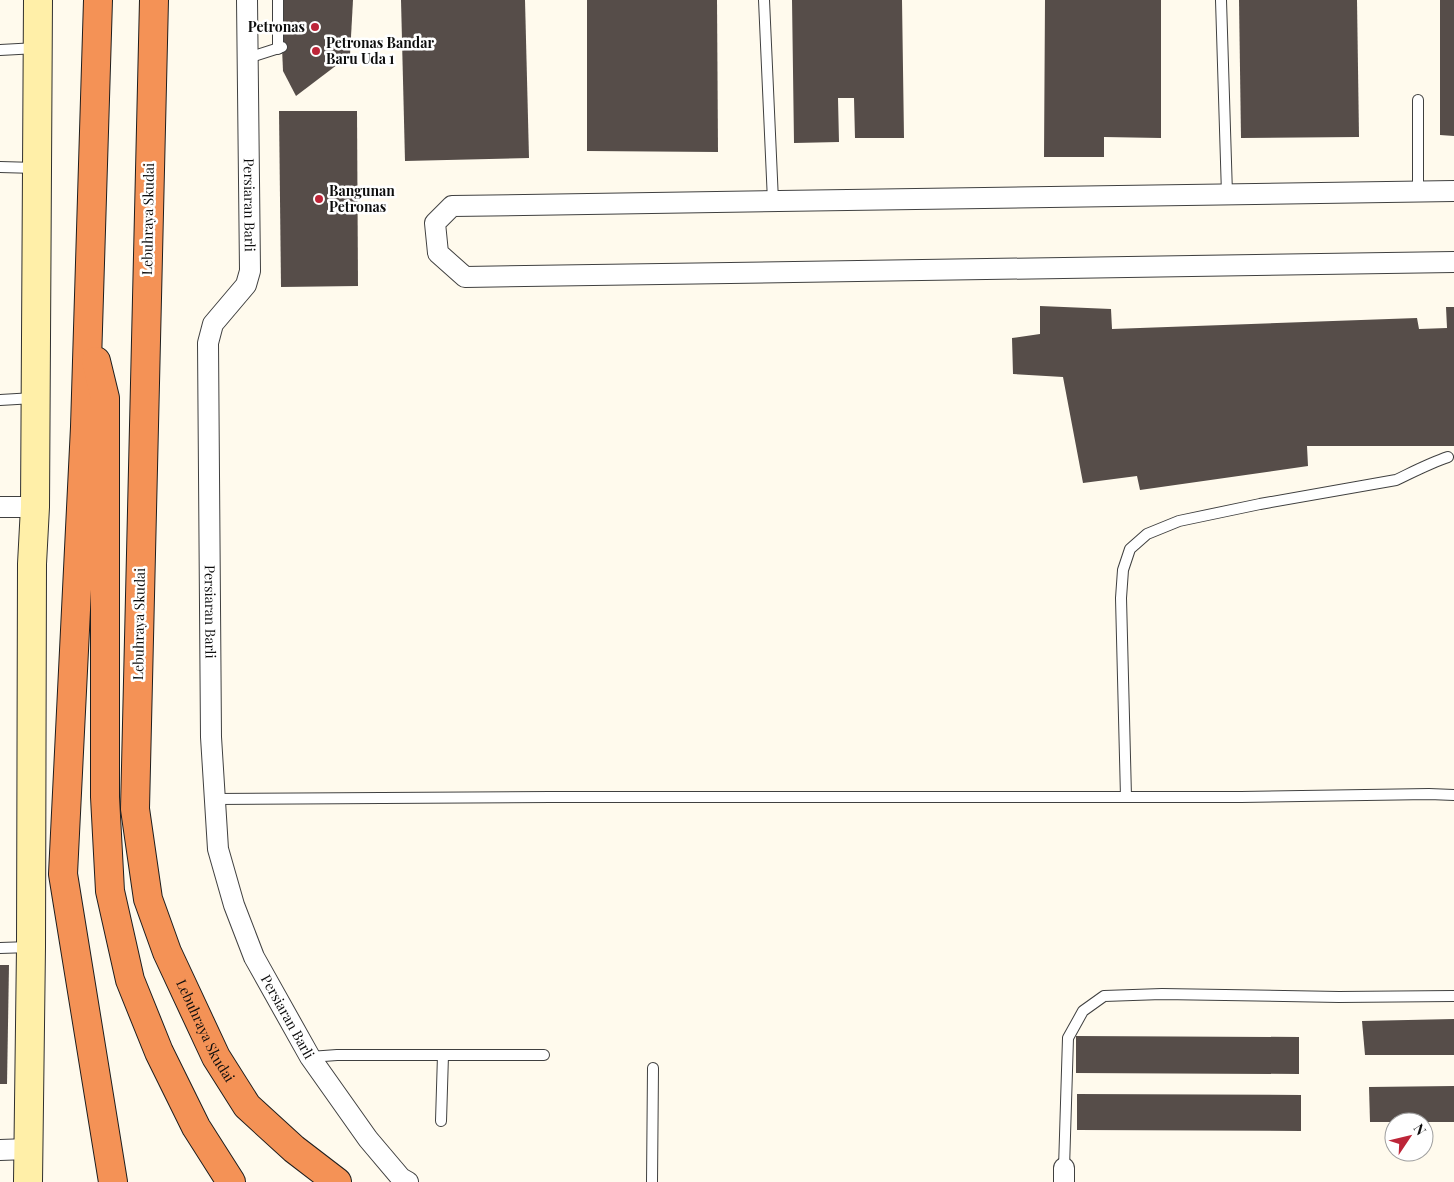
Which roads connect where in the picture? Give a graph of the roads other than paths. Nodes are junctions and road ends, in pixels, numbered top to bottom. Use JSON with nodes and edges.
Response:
{"nodes":[{"id":1,"x":38,"y":0,"type":"edge"},
{"id":2,"x":98,"y":0,"type":"edge"},
{"id":3,"x":154,"y":0,"type":"edge"},
{"id":4,"x":247,"y":0,"type":"edge"},
{"id":5,"x":278,"y":0,"type":"edge"},
{"id":6,"x":764,"y":0,"type":"edge"},
{"id":7,"x":1221,"y":0,"type":"edge"},
{"id":8,"x":38,"y":48,"type":"junction"},
{"id":9,"x":0,"y":50,"type":"edge"},
{"id":10,"x":248,"y":58,"type":"junction"},
{"id":11,"x":1418,"y":100,"type":"dead end"},
{"id":12,"x":0,"y":167,"type":"edge"},
{"id":13,"x":37,"y":168,"type":"junction"},
{"id":14,"x":1418,"y":191,"type":"junction"},
{"id":15,"x":1454,"y":191,"type":"edge"},
{"id":16,"x":1227,"y":194,"type":"junction"},
{"id":17,"x":773,"y":201,"type":"junction"},
{"id":18,"x":1454,"y":262,"type":"edge"},
{"id":19,"x":88,"y":332,"type":"junction"},
{"id":20,"x":35,"y":398,"type":"junction"},
{"id":21,"x":0,"y":400,"type":"edge"},
{"id":22,"x":1448,"y":457,"type":"dead end"},
{"id":23,"x":0,"y":507,"type":"edge"},
{"id":24,"x":35,"y":507,"type":"junction"},
{"id":25,"x":1454,"y":795,"type":"edge"},
{"id":26,"x":1126,"y":797,"type":"junction"},
{"id":27,"x":215,"y":799,"type":"junction"},
{"id":28,"x":31,"y":947,"type":"junction"},
{"id":29,"x":0,"y":948,"type":"edge"},
{"id":30,"x":1454,"y":996,"type":"edge"},
{"id":31,"x":443,"y":1054,"type":"junction"},
{"id":32,"x":544,"y":1055,"type":"dead end"},
{"id":33,"x":310,"y":1057,"type":"junction"},
{"id":34,"x":653,"y":1068,"type":"dead end"},
{"id":35,"x":441,"y":1120,"type":"dead end"},
{"id":36,"x":196,"y":1127,"type":"junction"},
{"id":37,"x":28,"y":1149,"type":"junction"},
{"id":38,"x":0,"y":1150,"type":"edge"},
{"id":39,"x":1064,"y":1175,"type":"edge"},
{"id":40,"x":28,"y":1182,"type":"edge"},
{"id":41,"x":113,"y":1182,"type":"edge"},
{"id":42,"x":231,"y":1182,"type":"edge"},
{"id":43,"x":251,"y":1182,"type":"edge"},
{"id":44,"x":337,"y":1182,"type":"edge"},
{"id":45,"x":408,"y":1182,"type":"edge"},
{"id":46,"x":652,"y":1182,"type":"edge"}],
"edges":[{"from":1,"to":8,"type":"street"},
{"from":2,"to":19,"type":"highway"},
{"from":3,"to":44,"type":"highway","name":"Lebuhraya Skudai"},
{"from":4,"to":10,"type":"street","name":"Persiaran Barli"},
{"from":5,"to":10,"type":"lane"},
{"from":6,"to":17,"type":"lane"},
{"from":7,"to":16,"type":"lane"},
{"from":8,"to":9,"type":"lane"},
{"from":8,"to":13,"type":"street"},
{"from":10,"to":27,"type":"street","name":"Persiaran Barli"},
{"from":11,"to":14,"type":"lane"},
{"from":12,"to":13,"type":"lane"},
{"from":13,"to":20,"type":"street"},
{"from":14,"to":15,"type":"street"},
{"from":14,"to":16,"type":"street"},
{"from":16,"to":17,"type":"street"},
{"from":17,"to":18,"type":"street"},
{"from":19,"to":36,"type":"highway"},
{"from":19,"to":41,"type":"highway"},
{"from":20,"to":21,"type":"lane"},
{"from":20,"to":24,"type":"street"},
{"from":22,"to":26,"type":"lane"},
{"from":23,"to":24,"type":"street"},
{"from":24,"to":28,"type":"street"},
{"from":25,"to":26,"type":"lane"},
{"from":26,"to":27,"type":"lane"},
{"from":27,"to":33,"type":"street","name":"Persiaran Barli"},
{"from":28,"to":29,"type":"lane"},
{"from":28,"to":37,"type":"street"},
{"from":30,"to":39,"type":"lane"},
{"from":31,"to":32,"type":"lane"},
{"from":31,"to":33,"type":"lane"},
{"from":31,"to":35,"type":"lane"},
{"from":33,"to":45,"type":"street","name":"Persiaran Barli"},
{"from":34,"to":46,"type":"lane"},
{"from":36,"to":42,"type":"highway"},
{"from":36,"to":43,"type":"highway"},
{"from":37,"to":38,"type":"street"},
{"from":37,"to":40,"type":"street"}]}
